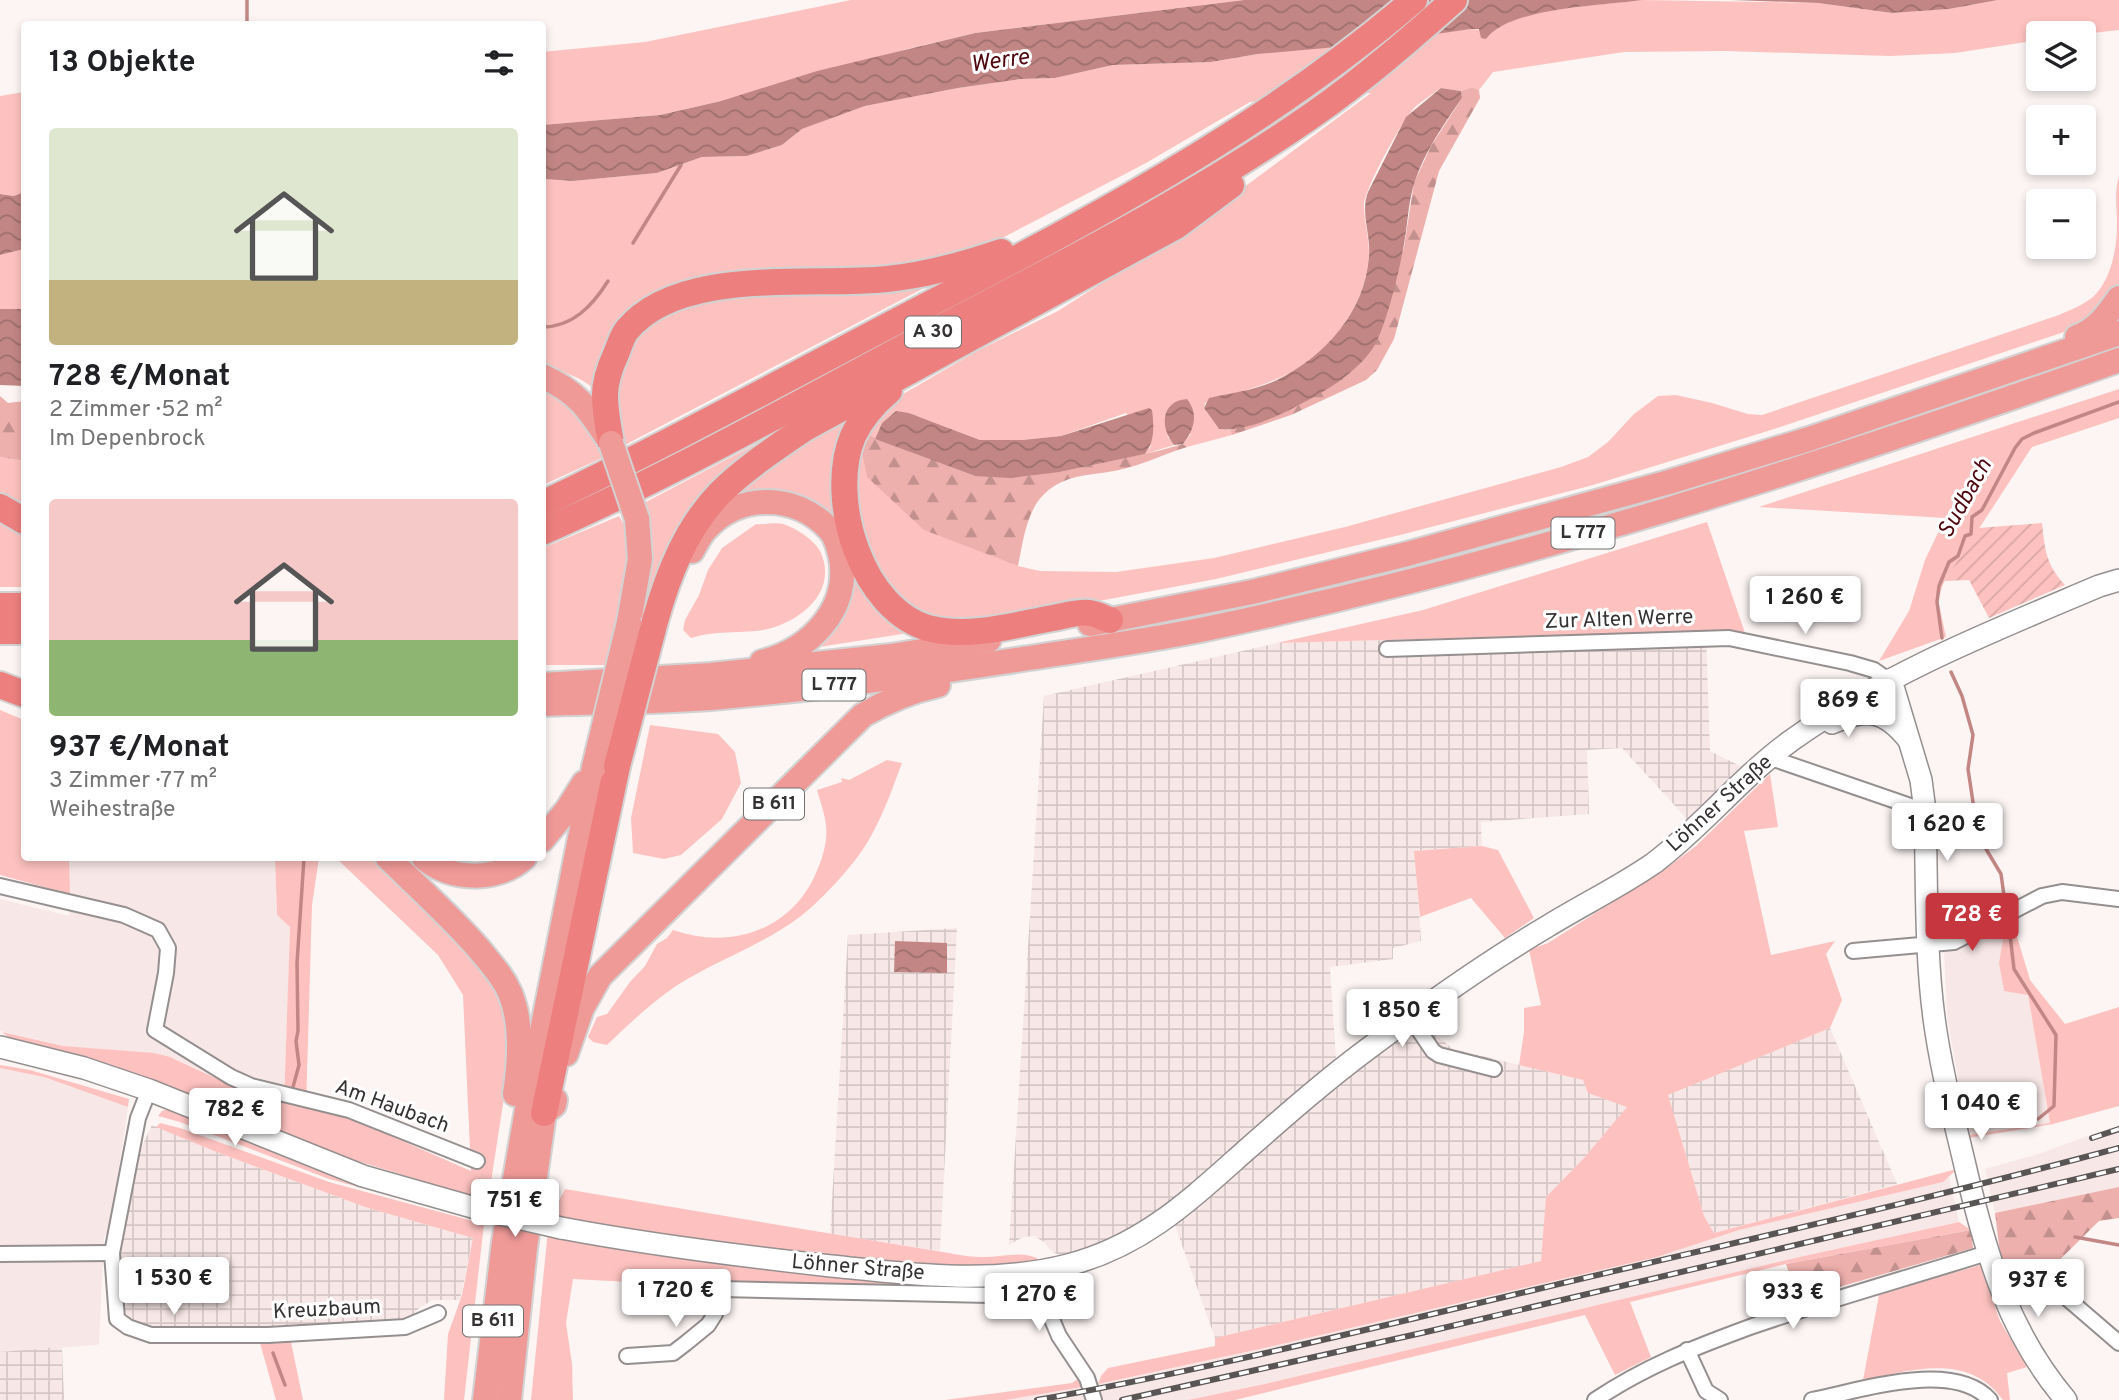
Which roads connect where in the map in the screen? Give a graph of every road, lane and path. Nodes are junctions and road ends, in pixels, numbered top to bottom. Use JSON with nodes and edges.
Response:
{"nodes":[{"id":1,"x":1415,"y":0,"type":"edge"},
{"id":2,"x":1454,"y":0,"type":"edge"},
{"id":3,"x":1313,"y":114,"type":"junction"},
{"id":4,"x":1158,"y":182,"type":"junction"},
{"id":5,"x":2119,"y":298,"type":"edge"},
{"id":6,"x":2119,"y":332,"type":"edge"},
{"id":7,"x":978,"y":335,"type":"junction"},
{"id":8,"x":2119,"y":360,"type":"edge"},
{"id":9,"x":1999,"y":375,"type":"junction"},
{"id":10,"x":546,"y":378,"type":"edge"},
{"id":11,"x":611,"y":443,"type":"junction"},
{"id":12,"x":546,"y":502,"type":"edge"},
{"id":13,"x":0,"y":507,"type":"edge"},
{"id":14,"x":21,"y":519,"type":"edge"},
{"id":15,"x":546,"y":530,"type":"edge"},
{"id":16,"x":2119,"y":580,"type":"edge"},
{"id":17,"x":0,"y":606,"type":"edge"},
{"id":18,"x":21,"y":606,"type":"edge"},
{"id":19,"x":1110,"y":620,"type":"junction"},
{"id":20,"x":642,"y":621,"type":"junction"},
{"id":21,"x":0,"y":631,"type":"edge"},
{"id":22,"x":21,"y":631,"type":"edge"},
{"id":23,"x":1121,"y":645,"type":"junction"},
{"id":24,"x":1387,"y":649,"type":"dead end"},
{"id":25,"x":711,"y":675,"type":"junction"},
{"id":26,"x":1888,"y":680,"type":"junction"},
{"id":27,"x":0,"y":685,"type":"edge"},
{"id":28,"x":21,"y":693,"type":"edge"},
{"id":29,"x":546,"y":699,"type":"edge"},
{"id":30,"x":546,"y":699,"type":"edge"},
{"id":31,"x":1789,"y":742,"type":"junction"},
{"id":32,"x":1911,"y":743,"type":"junction"},
{"id":33,"x":1771,"y":758,"type":"junction"},
{"id":34,"x":606,"y":767,"type":"junction"},
{"id":35,"x":1925,"y":811,"type":"junction"},
{"id":36,"x":546,"y":835,"type":"edge"},
{"id":37,"x":390,"y":861,"type":"edge"},
{"id":38,"x":427,"y":861,"type":"edge"},
{"id":39,"x":521,"y":861,"type":"edge"},
{"id":40,"x":0,"y":886,"type":"edge"},
{"id":41,"x":2119,"y":899,"type":"edge"},
{"id":42,"x":1929,"y":946,"type":"junction"},
{"id":43,"x":1853,"y":951,"type":"dead end"},
{"id":44,"x":1410,"y":1017,"type":"junction"},
{"id":45,"x":0,"y":1047,"type":"edge"},
{"id":46,"x":1494,"y":1069,"type":"dead end"},
{"id":47,"x":149,"y":1090,"type":"junction"},
{"id":48,"x":544,"y":1113,"type":"junction"},
{"id":49,"x":477,"y":1161,"type":"dead end"},
{"id":50,"x":504,"y":1241,"type":"junction"},
{"id":51,"x":112,"y":1253,"type":"junction"},
{"id":52,"x":1987,"y":1253,"type":"junction"},
{"id":53,"x":0,"y":1254,"type":"edge"},
{"id":54,"x":1048,"y":1270,"type":"junction"},
{"id":55,"x":2054,"y":1287,"type":"dead end"},
{"id":56,"x":678,"y":1288,"type":"dead end"},
{"id":57,"x":719,"y":1290,"type":"junction"},
{"id":58,"x":1048,"y":1310,"type":"junction"},
{"id":59,"x":438,"y":1314,"type":"dead end"},
{"id":60,"x":2119,"y":1343,"type":"edge"},
{"id":61,"x":1687,"y":1350,"type":"junction"},
{"id":62,"x":627,"y":1356,"type":"dead end"},
{"id":63,"x":485,"y":1400,"type":"edge"},
{"id":64,"x":509,"y":1400,"type":"edge"},
{"id":65,"x":1094,"y":1400,"type":"edge"},
{"id":66,"x":1595,"y":1400,"type":"edge"},
{"id":67,"x":1720,"y":1400,"type":"edge"},
{"id":68,"x":1812,"y":1400,"type":"edge"},
{"id":69,"x":1990,"y":1400,"type":"edge"},
{"id":70,"x":2066,"y":1400,"type":"edge"}],
"edges":[{"from":1,"to":4,"type":"highway","number":"A 30"},
{"from":2,"to":3,"type":"highway","number":"A 30"},
{"from":3,"to":7,"type":"highway"},
{"from":3,"to":15,"type":"highway","number":"A 30"},
{"from":4,"to":11,"type":"highway"},
{"from":4,"to":12,"type":"highway","number":"A 30"},
{"from":5,"to":9,"type":"highway","number":"L 777"},
{"from":6,"to":9,"type":"highway","number":"L 777"},
{"from":7,"to":19,"type":"highway"},
{"from":7,"to":20,"type":"highway"},
{"from":8,"to":23,"type":"highway","number":"L 777"},
{"from":9,"to":19,"type":"highway","number":"L 777"},
{"from":10,"to":11,"type":"highway"},
{"from":11,"to":20,"type":"highway","bridge":true},
{"from":13,"to":14,"type":"highway"},
{"from":16,"to":26,"type":"main road","name":"Löhner Straße"},
{"from":17,"to":18,"type":"highway"},
{"from":19,"to":25,"type":"highway","number":"L 777"},
{"from":20,"to":25,"type":"highway"},
{"from":20,"to":34,"type":"highway","bridge":true},
{"from":21,"to":22,"type":"highway"},
{"from":23,"to":29,"type":"highway","number":"L 777"},
{"from":23,"to":48,"type":"highway","number":"B 611"},
{"from":24,"to":26,"type":"street","name":"Zur Alten Werre"},
{"from":25,"to":30,"type":"highway","number":"L 777"},
{"from":26,"to":31,"type":"main road","name":"Löhner Straße"},
{"from":26,"to":32,"type":"main road"},
{"from":27,"to":28,"type":"highway"},
{"from":31,"to":32,"type":"main road"},
{"from":31,"to":33,"type":"main road","name":"Löhner Straße"},
{"from":32,"to":35,"type":"main road"},
{"from":33,"to":35,"type":"street"},
{"from":33,"to":44,"type":"main road","name":"Löhner Straße"},
{"from":34,"to":36,"type":"highway"},
{"from":34,"to":48,"type":"highway"},
{"from":34,"to":50,"type":"highway","number":"B 611"},
{"from":35,"to":42,"type":"main road"},
{"from":37,"to":50,"type":"highway","number":"B 611"},
{"from":38,"to":39,"type":"highway"},
{"from":40,"to":49,"type":"street","name":"Am Haubach"},
{"from":41,"to":42,"type":"street"},
{"from":42,"to":43,"type":"street"},
{"from":42,"to":52,"type":"main road"},
{"from":44,"to":46,"type":"street"},
{"from":44,"to":54,"type":"main road","name":"Löhner Straße"},
{"from":45,"to":47,"type":"main road","name":"Löhner Straße"},
{"from":47,"to":51,"type":"street","name":"Kreuzbaum"},
{"from":47,"to":54,"type":"main road","name":"Löhner Straße","bridge":true},
{"from":48,"to":64,"type":"highway","number":"B 611"},
{"from":50,"to":63,"type":"highway","number":"B 611"},
{"from":51,"to":53,"type":"street"},
{"from":51,"to":59,"type":"street","name":"Kreuzbaum"},
{"from":52,"to":61,"type":"street"},
{"from":52,"to":70,"type":"main road"},
{"from":54,"to":58,"type":"street"},
{"from":55,"to":60,"type":"street"},
{"from":56,"to":57,"type":"street"},
{"from":57,"to":58,"type":"street"},
{"from":57,"to":62,"type":"street"},
{"from":58,"to":65,"type":"street"},
{"from":61,"to":66,"type":"street"},
{"from":61,"to":67,"type":"street"},
{"from":68,"to":69,"type":"street"}]}
